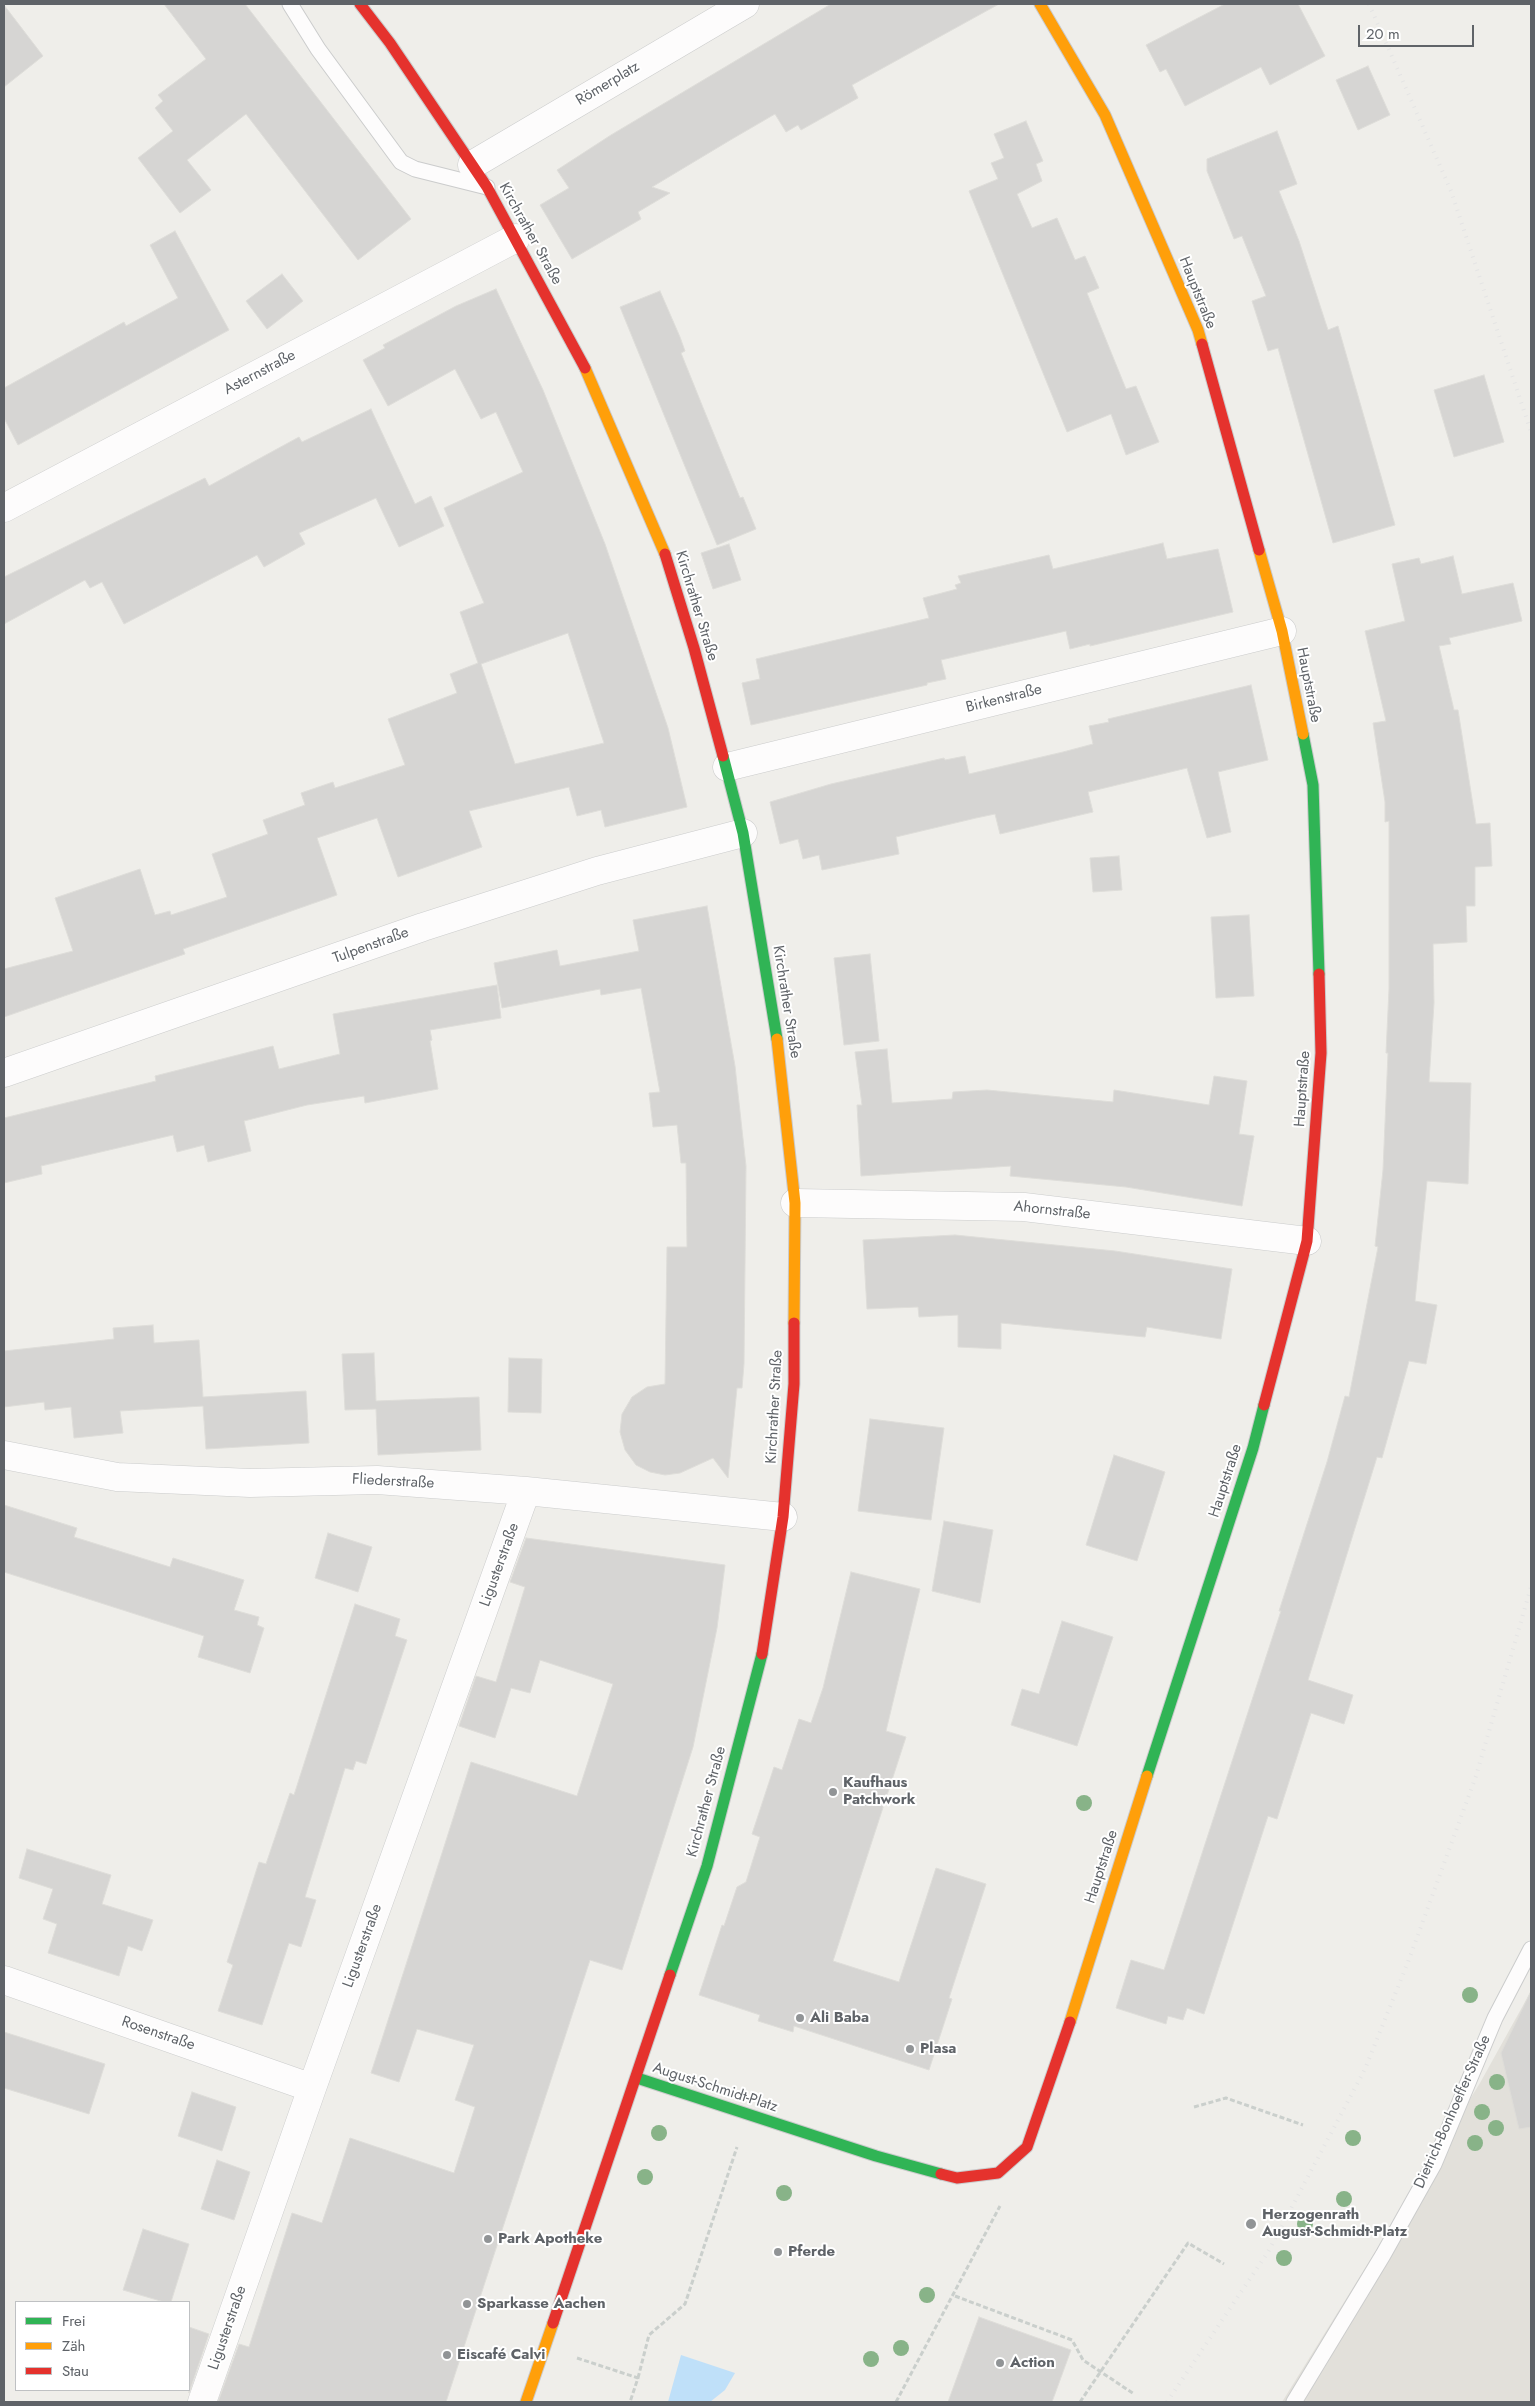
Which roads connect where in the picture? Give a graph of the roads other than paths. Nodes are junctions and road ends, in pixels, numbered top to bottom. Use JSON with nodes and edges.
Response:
{"nodes":[{"id":1,"x":290,"y":4,"type":"edge"},
{"id":2,"x":360,"y":4,"type":"edge"},
{"id":3,"x":745,"y":4,"type":"edge"},
{"id":4,"x":1040,"y":4,"type":"edge"},
{"id":5,"x":479,"y":176,"type":"junction"},
{"id":6,"x":516,"y":238,"type":"junction"},
{"id":7,"x":5,"y":505,"type":"edge"},
{"id":8,"x":1282,"y":631,"type":"junction"},
{"id":9,"x":727,"y":767,"type":"junction"},
{"id":10,"x":743,"y":833,"type":"junction"},
{"id":11,"x":4,"y":1073,"type":"edge"},
{"id":12,"x":795,"y":1203,"type":"junction"},
{"id":13,"x":1307,"y":1241,"type":"junction"},
{"id":14,"x":4,"y":1455,"type":"edge"},
{"id":15,"x":526,"y":1491,"type":"junction"},
{"id":16,"x":783,"y":1517,"type":"junction"},
{"id":17,"x":1531,"y":1949,"type":"edge"},
{"id":18,"x":4,"y":1980,"type":"edge"},
{"id":19,"x":637,"y":2078,"type":"junction"},
{"id":20,"x":312,"y":2088,"type":"junction"},
{"id":21,"x":998,"y":2173,"type":"joint"},
{"id":22,"x":202,"y":2402,"type":"edge"},
{"id":23,"x":526,"y":2402,"type":"edge"},
{"id":24,"x":1294,"y":2402,"type":"edge"}],
"edges":[{"from":1,"to":5,"type":"lane"},
{"from":2,"to":5,"type":"street","name":"Kirchrather Straße"},
{"from":3,"to":5,"type":"street","name":"Römerplatz"},
{"from":4,"to":8,"type":"street","name":"Hauptstraße"},
{"from":5,"to":6,"type":"street","name":"Kirchrather Straße"},
{"from":6,"to":7,"type":"street","name":"Asternstraße"},
{"from":6,"to":9,"type":"street","name":"Kirchrather Straße"},
{"from":8,"to":9,"type":"street","name":"Birkenstraße"},
{"from":8,"to":13,"type":"street","name":"Hauptstraße"},
{"from":9,"to":10,"type":"street","name":"Kirchrather Straße"},
{"from":10,"to":11,"type":"street","name":"Tulpenstraße"},
{"from":10,"to":12,"type":"street","name":"Kirchrather Straße"},
{"from":12,"to":13,"type":"street","name":"Ahornstraße"},
{"from":12,"to":16,"type":"street","name":"Kirchrather Straße"},
{"from":13,"to":21,"type":"street","name":"Hauptstraße"},
{"from":14,"to":15,"type":"street","name":"Fliederstraße"},
{"from":15,"to":16,"type":"street","name":"Fliederstraße"},
{"from":15,"to":20,"type":"street","name":"Ligusterstraße"},
{"from":16,"to":19,"type":"street","name":"Kirchrather Straße"},
{"from":17,"to":24,"type":"lane","name":"Dietrich-Bonhoeffer-Straße"},
{"from":18,"to":20,"type":"street","name":"Rosenstraße"},
{"from":19,"to":21,"type":"street","name":"August-Schmidt-Platz"},
{"from":19,"to":23,"type":"street","name":"August-Schmidt-Platz"},
{"from":20,"to":22,"type":"street","name":"Ligusterstraße"}]}
